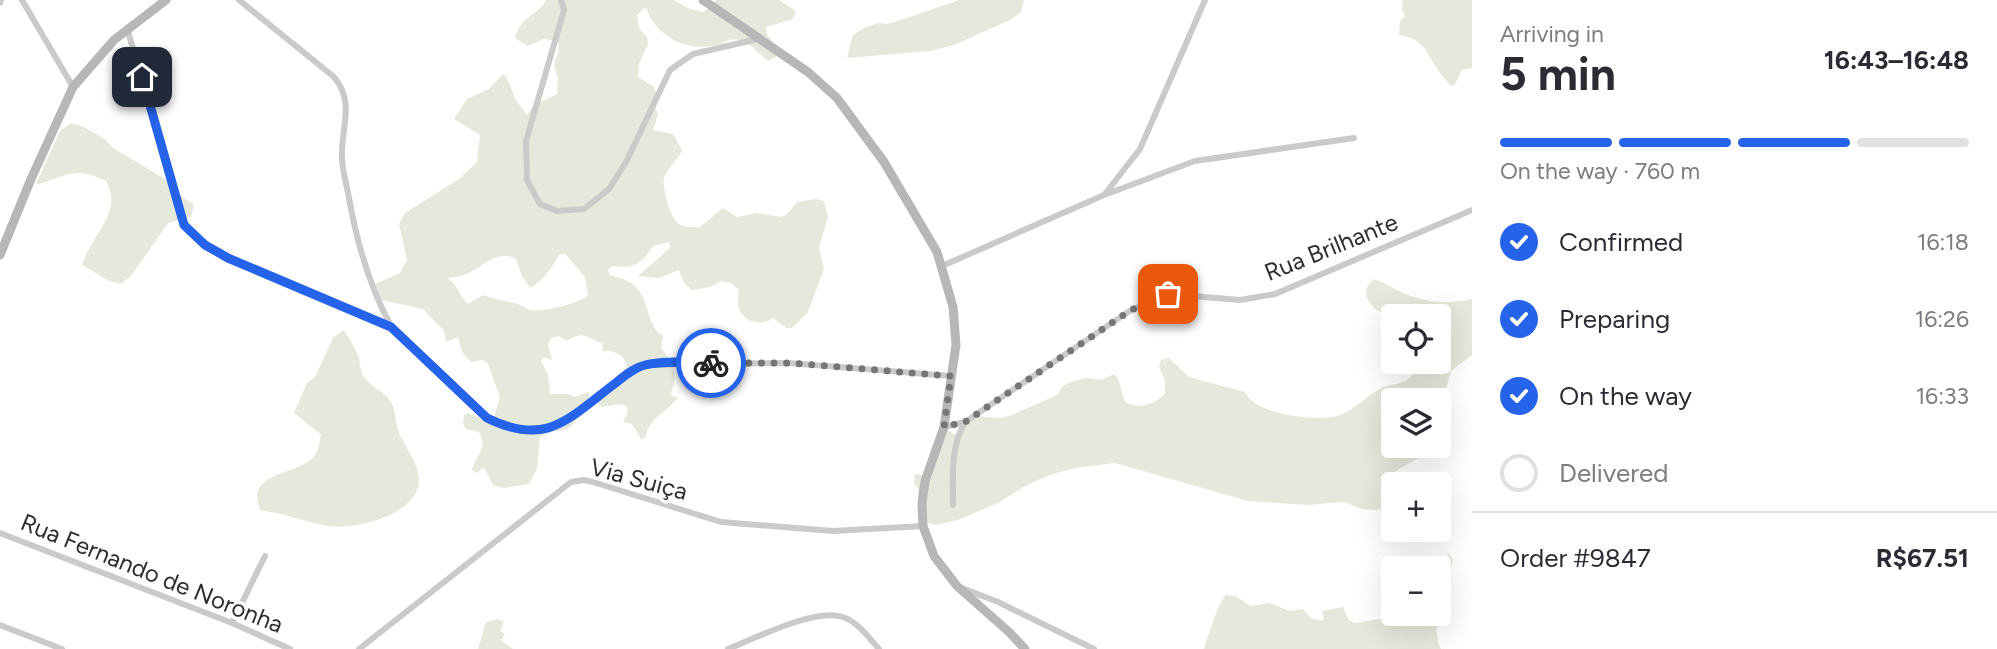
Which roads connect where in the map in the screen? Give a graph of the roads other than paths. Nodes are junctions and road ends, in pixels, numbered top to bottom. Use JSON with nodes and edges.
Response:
{"nodes":[{"id":1,"x":22,"y":0,"type":"edge"},
{"id":2,"x":166,"y":0,"type":"edge"},
{"id":3,"x":239,"y":0,"type":"edge"},
{"id":4,"x":561,"y":0,"type":"edge"},
{"id":5,"x":704,"y":0,"type":"edge"},
{"id":6,"x":1205,"y":0,"type":"edge"},
{"id":7,"x":127,"y":28,"type":"junction"},
{"id":8,"x":758,"y":38,"type":"junction"},
{"id":9,"x":73,"y":87,"type":"junction"},
{"id":10,"x":1354,"y":138,"type":"dead end"},
{"id":11,"x":1104,"y":195,"type":"junction"},
{"id":12,"x":1472,"y":210,"type":"edge"},
{"id":13,"x":3,"y":240,"type":"edge"},
{"id":14,"x":0,"y":255,"type":"edge"},
{"id":15,"x":942,"y":266,"type":"junction"},
{"id":16,"x":391,"y":327,"type":"junction"},
{"id":17,"x":951,"y":376,"type":"junction"},
{"id":18,"x":965,"y":422,"type":"junction"},
{"id":19,"x":944,"y":427,"type":"junction"},
{"id":20,"x":953,"y":505,"type":"dead end"},
{"id":21,"x":923,"y":527,"type":"junction"},
{"id":22,"x":0,"y":534,"type":"edge"},
{"id":23,"x":265,"y":556,"type":"dead end"},
{"id":24,"x":957,"y":586,"type":"junction"},
{"id":25,"x":232,"y":623,"type":"junction"},
{"id":26,"x":0,"y":625,"type":"edge"},
{"id":27,"x":46,"y":646,"type":"edge"},
{"id":28,"x":62,"y":649,"type":"edge"},
{"id":29,"x":290,"y":649,"type":"edge"},
{"id":30,"x":359,"y":649,"type":"edge"},
{"id":31,"x":729,"y":649,"type":"edge"},
{"id":32,"x":880,"y":649,"type":"edge"},
{"id":33,"x":1025,"y":649,"type":"edge"},
{"id":34,"x":1094,"y":649,"type":"edge"}],
"edges":[{"from":1,"to":9,"type":"street"},
{"from":2,"to":7,"type":"main road"},
{"from":3,"to":16,"type":"street"},
{"from":4,"to":8,"type":"street"},
{"from":5,"to":8,"type":"main road"},
{"from":6,"to":11,"type":"street"},
{"from":7,"to":9,"type":"main road"},
{"from":7,"to":16,"type":"street"},
{"from":8,"to":15,"type":"main road"},
{"from":9,"to":13,"type":"main road"},
{"from":10,"to":11,"type":"street"},
{"from":11,"to":15,"type":"street"},
{"from":12,"to":18,"type":"street","name":"Rua Brilhante"},
{"from":13,"to":14,"type":"main road"},
{"from":15,"to":17,"type":"main road"},
{"from":16,"to":17,"type":"street"},
{"from":17,"to":19,"type":"main road"},
{"from":18,"to":19,"type":"street","name":"Rua Brilhante"},
{"from":18,"to":20,"type":"street"},
{"from":19,"to":21,"type":"main road"},
{"from":21,"to":24,"type":"main road"},
{"from":21,"to":30,"type":"street","name":"Via Suiça"},
{"from":22,"to":25,"type":"street","name":"Rua Fernando de Noronha"},
{"from":23,"to":25,"type":"street"},
{"from":24,"to":33,"type":"main road"},
{"from":24,"to":34,"type":"street"},
{"from":25,"to":29,"type":"street","name":"Rua Fernando de Noronha"},
{"from":26,"to":27,"type":"street"},
{"from":27,"to":28,"type":"street"},
{"from":31,"to":32,"type":"street"}]}
